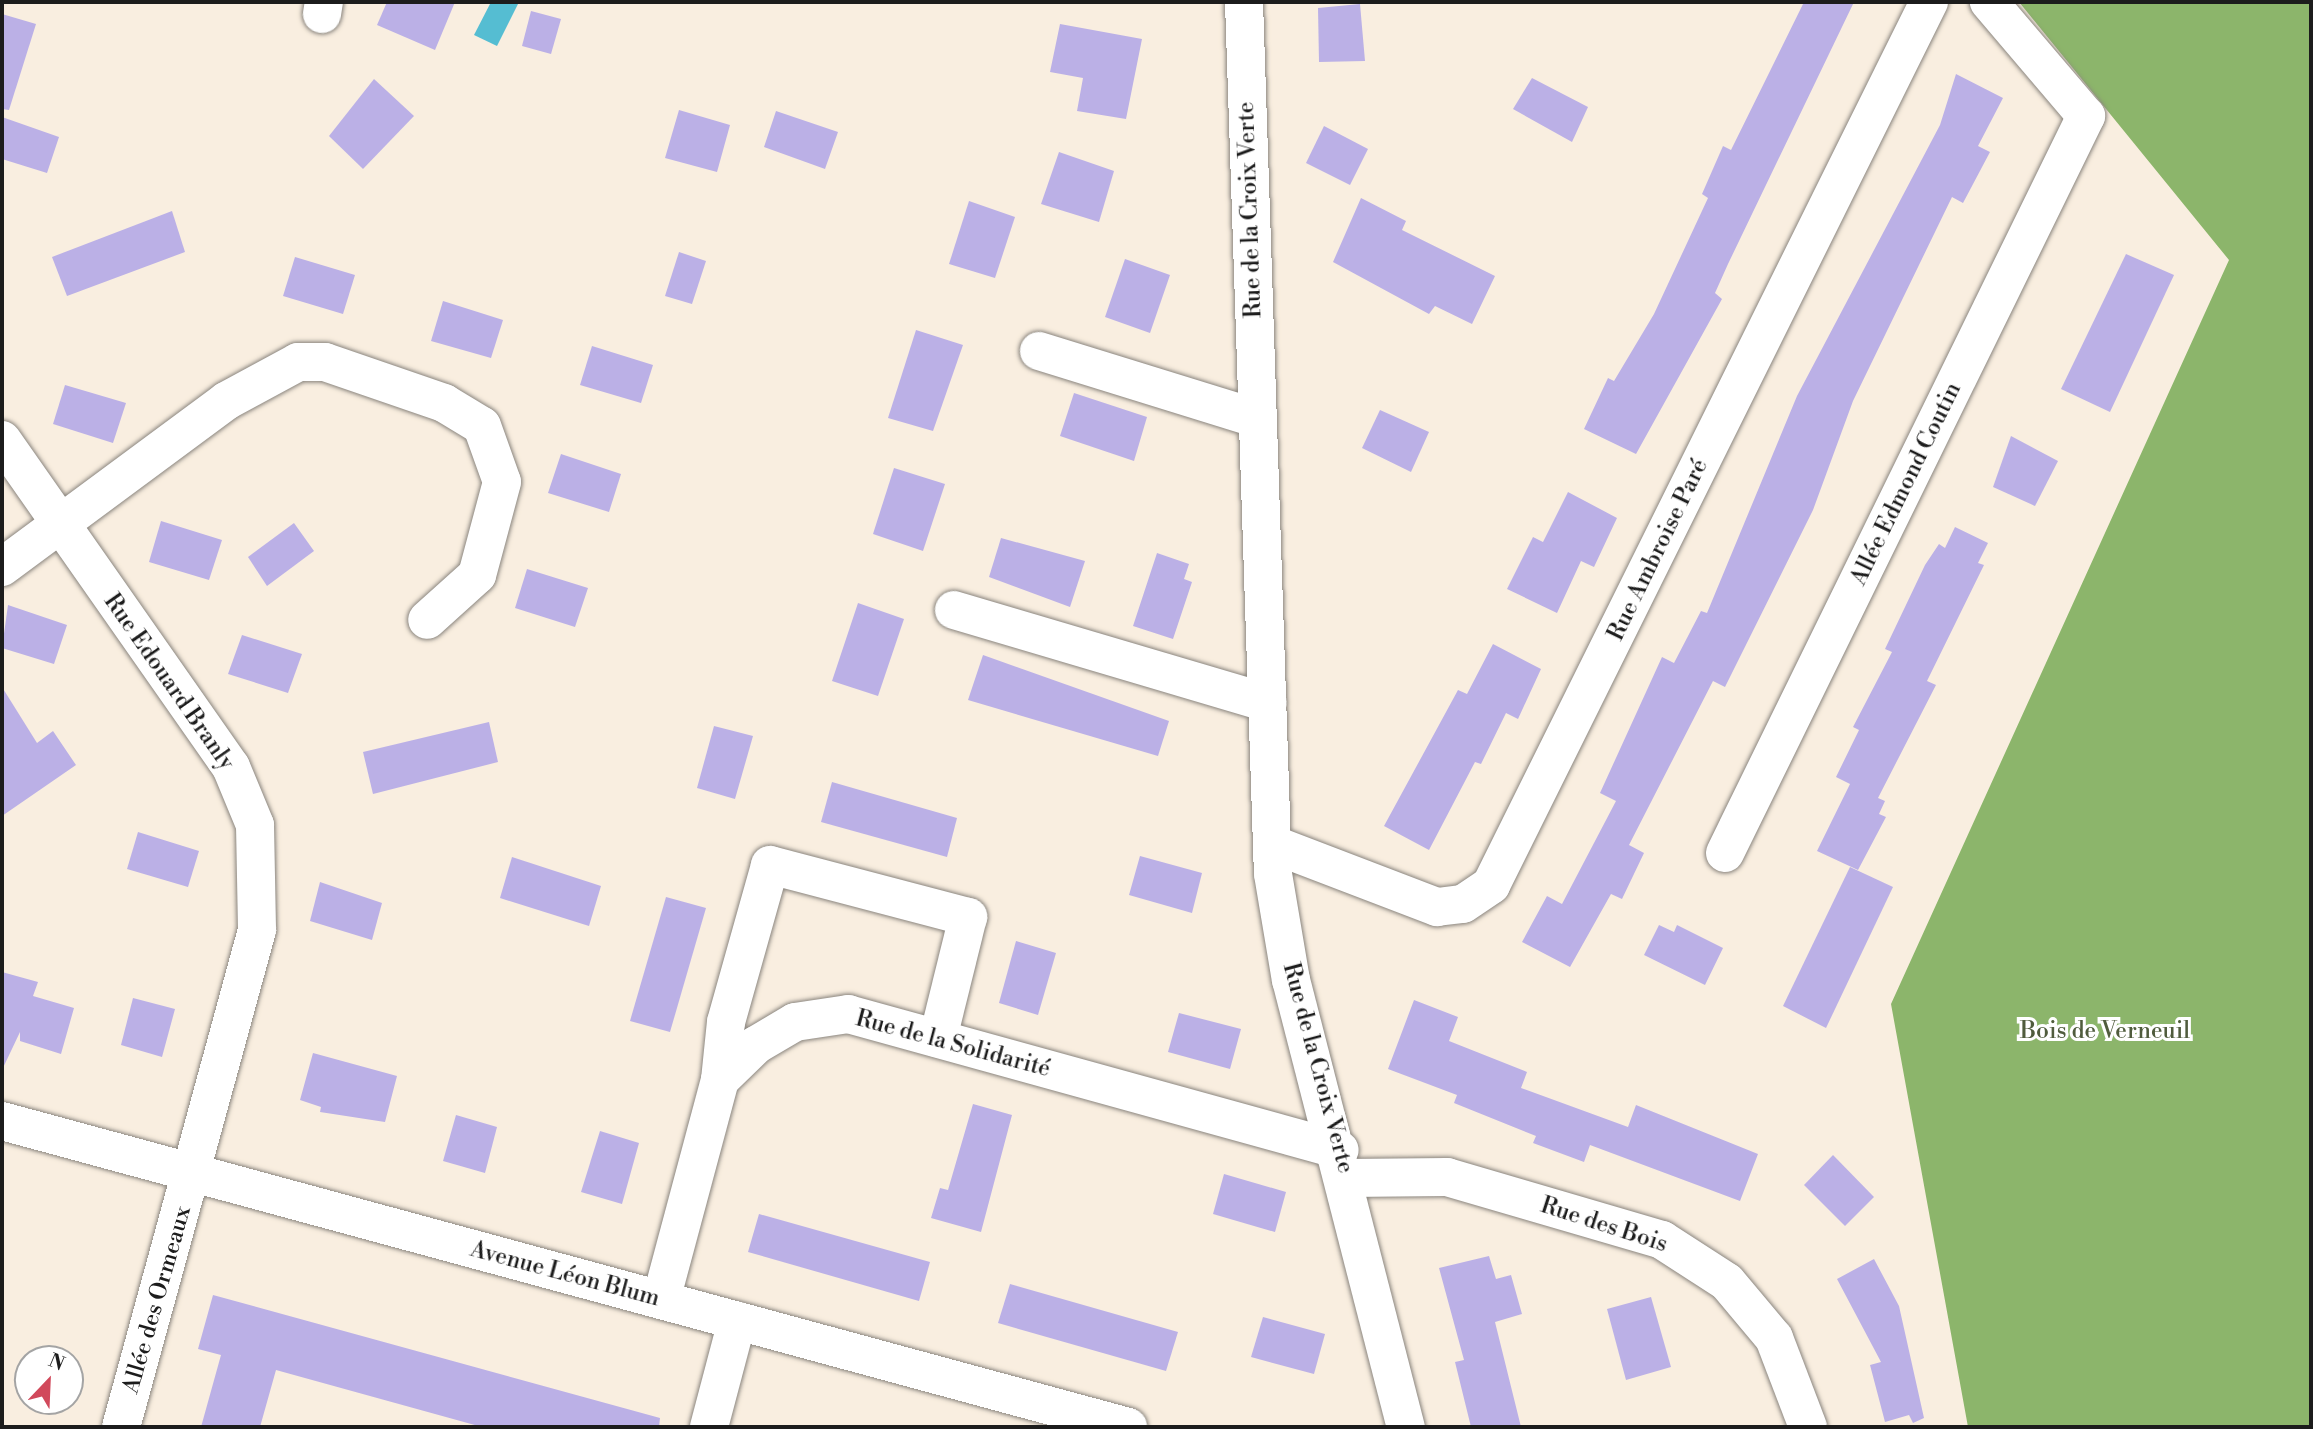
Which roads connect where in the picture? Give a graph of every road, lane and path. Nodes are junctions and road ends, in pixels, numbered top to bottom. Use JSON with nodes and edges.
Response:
{"nodes":[{"id":1,"x":1244,"y":2,"type":"edge"},
{"id":2,"x":1929,"y":2,"type":"edge"},
{"id":3,"x":1989,"y":2,"type":"edge"},
{"id":4,"x":1038,"y":351,"type":"dead end"},
{"id":5,"x":1256,"y":418,"type":"junction"},
{"id":6,"x":2,"y":440,"type":"edge"},
{"id":7,"x":60,"y":528,"type":"junction"},
{"id":8,"x":2,"y":567,"type":"edge"},
{"id":9,"x":954,"y":610,"type":"dead end"},
{"id":10,"x":427,"y":620,"type":"dead end"},
{"id":11,"x":1267,"y":703,"type":"junction"},
{"id":12,"x":1272,"y":844,"type":"junction"},
{"id":13,"x":1725,"y":853,"type":"dead end"},
{"id":14,"x":938,"y":1038,"type":"junction"},
{"id":15,"x":720,"y":1080,"type":"junction"},
{"id":16,"x":2,"y":1121,"type":"edge"},
{"id":17,"x":1344,"y":1164,"type":"junction"},
{"id":18,"x":192,"y":1173,"type":"junction"},
{"id":19,"x":661,"y":1300,"type":"junction"},
{"id":20,"x":737,"y":1321,"type":"junction"},
{"id":21,"x":121,"y":1427,"type":"edge"},
{"id":22,"x":709,"y":1427,"type":"edge"},
{"id":23,"x":1128,"y":1427,"type":"edge"},
{"id":24,"x":1406,"y":1427,"type":"edge"},
{"id":25,"x":1808,"y":1427,"type":"edge"}],
"edges":[{"from":1,"to":5,"type":"street","name":"Rue de la Croix Verte"},
{"from":2,"to":12,"type":"street","name":"Rue Ambroise Paré"},
{"from":3,"to":13,"type":"street","name":"Allée Edmond Coutin"},
{"from":4,"to":5,"type":"street"},
{"from":5,"to":11,"type":"street","name":"Rue de la Croix Verte"},
{"from":6,"to":7,"type":"street","name":"Rue Edouard Branly"},
{"from":7,"to":8,"type":"street"},
{"from":7,"to":10,"type":"street"},
{"from":7,"to":18,"type":"street","name":"Rue Edouard Branly"},
{"from":9,"to":11,"type":"street"},
{"from":11,"to":12,"type":"street","name":"Rue de la Croix Verte"},
{"from":12,"to":17,"type":"street","name":"Rue de la Croix Verte"},
{"from":14,"to":15,"type":"street","name":"Rue de la Solidarité"},
{"from":14,"to":15,"type":"street"},
{"from":14,"to":17,"type":"street","name":"Rue de la Solidarité"},
{"from":15,"to":19,"type":"street"},
{"from":16,"to":18,"type":"street","name":"Avenue Léon Blum"},
{"from":17,"to":24,"type":"street","name":"Rue de la Croix Verte"},
{"from":17,"to":25,"type":"street","name":"Rue des Bois"},
{"from":18,"to":19,"type":"street","name":"Avenue Léon Blum"},
{"from":18,"to":21,"type":"street","name":"Allée des Ormeaux"},
{"from":19,"to":20,"type":"street","name":"Avenue Léon Blum"},
{"from":20,"to":22,"type":"street"},
{"from":20,"to":23,"type":"street","name":"Avenue Léon Blum"}]}
